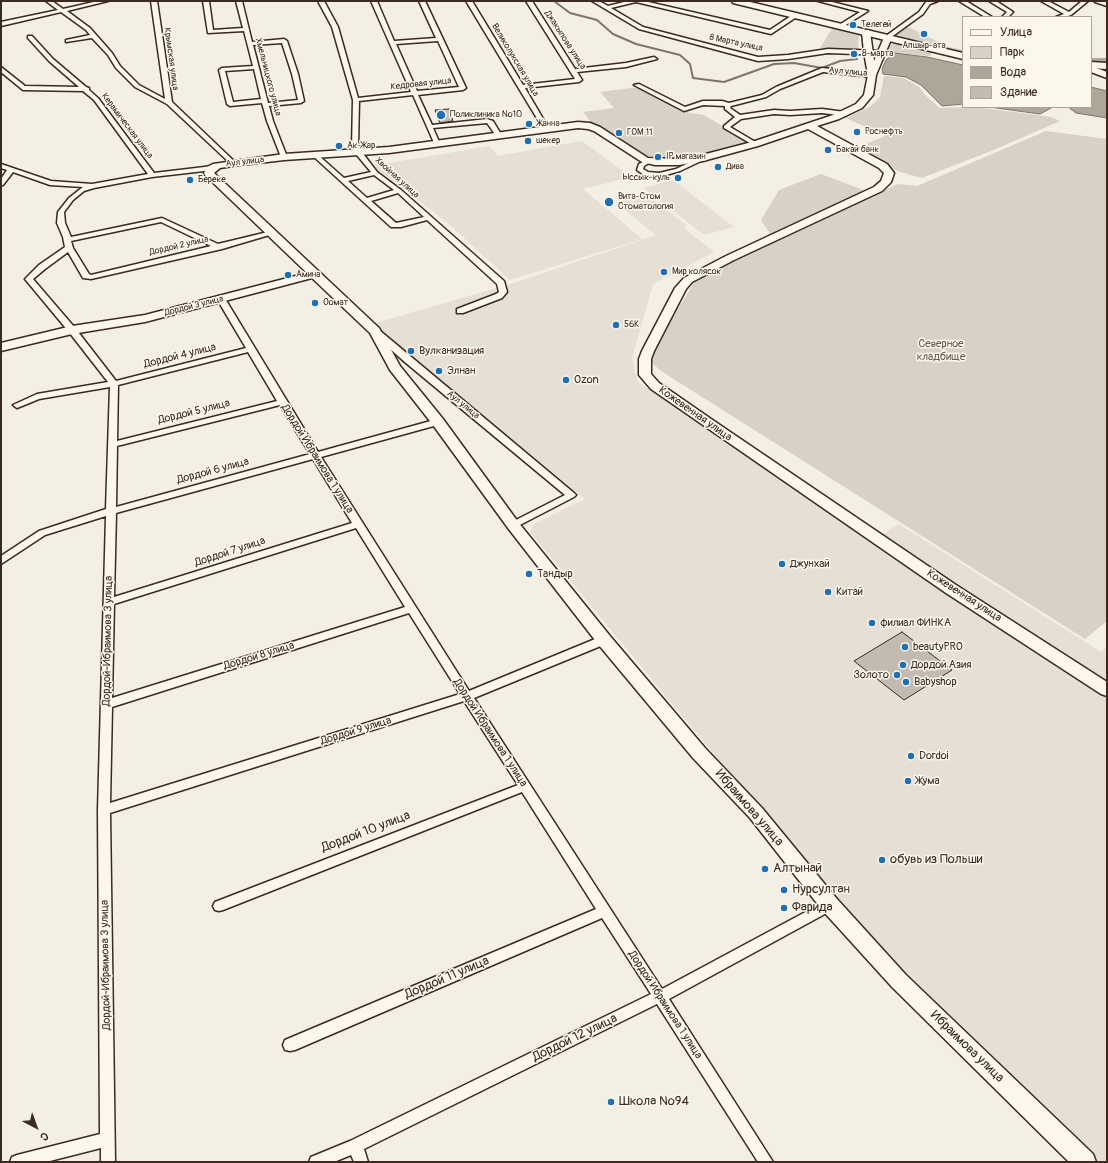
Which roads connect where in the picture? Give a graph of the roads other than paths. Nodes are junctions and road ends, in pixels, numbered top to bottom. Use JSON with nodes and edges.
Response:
{"nodes":[{"id":1,"x":49,"y":1,"type":"edge"},
{"id":2,"x":105,"y":1,"type":"edge"},
{"id":3,"x":154,"y":1,"type":"edge"},
{"id":4,"x":206,"y":1,"type":"edge"},
{"id":5,"x":240,"y":1,"type":"edge"},
{"id":6,"x":321,"y":1,"type":"edge"},
{"id":7,"x":374,"y":1,"type":"edge"},
{"id":8,"x":422,"y":1,"type":"edge"},
{"id":9,"x":469,"y":1,"type":"edge"},
{"id":10,"x":529,"y":1,"type":"edge"},
{"id":11,"x":595,"y":1,"type":"edge"},
{"id":12,"x":634,"y":1,"type":"edge"},
{"id":13,"x":637,"y":1,"type":"edge"},
{"id":14,"x":736,"y":1,"type":"edge"},
{"id":15,"x":821,"y":1,"type":"edge"},
{"id":16,"x":935,"y":1,"type":"edge"},
{"id":17,"x":962,"y":1,"type":"edge"},
{"id":18,"x":992,"y":1,"type":"edge"},
{"id":19,"x":1044,"y":1,"type":"edge"},
{"id":20,"x":1085,"y":1,"type":"edge"},
{"id":21,"x":1097,"y":1,"type":"edge"},
{"id":22,"x":1107,"y":4,"type":"edge"},
{"id":23,"x":607,"y":8,"type":"junction"},
{"id":24,"x":64,"y":10,"type":"junction"},
{"id":25,"x":1070,"y":14,"type":"junction"},
{"id":26,"x":796,"y":15,"type":"junction"},
{"id":27,"x":987,"y":16,"type":"edge"},
{"id":28,"x":1007,"y":16,"type":"edge"},
{"id":29,"x":1063,"y":16,"type":"edge"},
{"id":30,"x":1,"y":24,"type":"edge"},
{"id":31,"x":841,"y":26,"type":"junction"},
{"id":32,"x":246,"y":29,"type":"junction"},
{"id":33,"x":866,"y":32,"type":"junction"},
{"id":34,"x":93,"y":36,"type":"junction"},
{"id":35,"x":30,"y":37,"type":"dead end"},
{"id":36,"x":888,"y":37,"type":"junction"},
{"id":37,"x":440,"y":39,"type":"junction"},
{"id":38,"x":68,"y":41,"type":"dead end"},
{"id":39,"x":393,"y":43,"type":"junction"},
{"id":40,"x":250,"y":44,"type":"junction"},
{"id":41,"x":868,"y":52,"type":"junction"},
{"id":42,"x":882,"y":53,"type":"junction"},
{"id":43,"x":962,"y":56,"type":"edge"},
{"id":44,"x":654,"y":59,"type":"dead end"},
{"id":45,"x":1092,"y":65,"type":"edge"},
{"id":46,"x":1107,"y":66,"type":"edge"},
{"id":47,"x":256,"y":67,"type":"junction"},
{"id":48,"x":1092,"y":70,"type":"edge"},
{"id":49,"x":2,"y":71,"type":"edge"},
{"id":50,"x":573,"y":71,"type":"junction"},
{"id":51,"x":872,"y":75,"type":"junction"},
{"id":52,"x":1107,"y":75,"type":"edge"},
{"id":53,"x":637,"y":85,"type":"dead end"},
{"id":54,"x":521,"y":87,"type":"junction"},
{"id":55,"x":87,"y":90,"type":"junction"},
{"id":56,"x":415,"y":94,"type":"junction"},
{"id":57,"x":356,"y":100,"type":"junction"},
{"id":58,"x":169,"y":103,"type":"junction"},
{"id":59,"x":266,"y":103,"type":"junction"},
{"id":60,"x":729,"y":104,"type":"junction"},
{"id":61,"x":845,"y":114,"type":"junction"},
{"id":62,"x":739,"y":118,"type":"junction"},
{"id":63,"x":809,"y":126,"type":"junction"},
{"id":64,"x":429,"y":127,"type":"junction"},
{"id":65,"x":546,"y":129,"type":"junction"},
{"id":66,"x":499,"y":136,"type":"junction"},
{"id":67,"x":437,"y":144,"type":"junction"},
{"id":68,"x":755,"y":144,"type":"junction"},
{"id":69,"x":358,"y":152,"type":"junction"},
{"id":70,"x":316,"y":156,"type":"junction"},
{"id":71,"x":284,"y":157,"type":"junction"},
{"id":72,"x":703,"y":158,"type":"junction"},
{"id":73,"x":649,"y":161,"type":"junction"},
{"id":74,"x":233,"y":163,"type":"junction"},
{"id":75,"x":1,"y":166,"type":"edge"},
{"id":76,"x":213,"y":168,"type":"junction"},
{"id":77,"x":11,"y":170,"type":"junction"},
{"id":78,"x":375,"y":173,"type":"junction"},
{"id":79,"x":152,"y":175,"type":"junction"},
{"id":80,"x":343,"y":180,"type":"junction"},
{"id":81,"x":1,"y":184,"type":"edge"},
{"id":82,"x":92,"y":186,"type":"junction"},
{"id":83,"x":399,"y":191,"type":"junction"},
{"id":84,"x":366,"y":200,"type":"junction"},
{"id":85,"x":428,"y":218,"type":"junction"},
{"id":86,"x":272,"y":234,"type":"junction"},
{"id":87,"x":68,"y":244,"type":"junction"},
{"id":88,"x":219,"y":247,"type":"junction"},
{"id":89,"x":314,"y":274,"type":"junction"},
{"id":90,"x":220,"y":299,"type":"junction"},
{"id":91,"x":460,"y":311,"type":"dead end"},
{"id":92,"x":72,"y":330,"type":"junction"},
{"id":93,"x":375,"y":331,"type":"junction"},
{"id":94,"x":1,"y":347,"type":"edge"},
{"id":95,"x":251,"y":349,"type":"junction"},
{"id":96,"x":114,"y":384,"type":"junction"},
{"id":97,"x":282,"y":402,"type":"junction"},
{"id":98,"x":17,"y":405,"type":"dead end"},
{"id":99,"x":438,"y":422,"type":"junction"},
{"id":100,"x":112,"y":445,"type":"junction"},
{"id":101,"x":315,"y":455,"type":"junction"},
{"id":102,"x":111,"y":511,"type":"junction"},
{"id":103,"x":358,"y":524,"type":"junction"},
{"id":104,"x":513,"y":525,"type":"junction"},
{"id":105,"x":1,"y":561,"type":"edge"},
{"id":106,"x":109,"y":602,"type":"junction"},
{"id":107,"x":411,"y":609,"type":"junction"},
{"id":108,"x":604,"y":640,"type":"junction"},
{"id":109,"x":1107,"y":690,"type":"edge"},
{"id":110,"x":467,"y":696,"type":"junction"},
{"id":111,"x":107,"y":704,"type":"junction"},
{"id":112,"x":524,"y":786,"type":"junction"},
{"id":113,"x":104,"y":810,"type":"junction"},
{"id":114,"x":830,"y":905,"type":"junction"},
{"id":115,"x":219,"y":906,"type":"dead end"},
{"id":116,"x":604,"y":911,"type":"junction"},
{"id":117,"x":660,"y":996,"type":"junction"},
{"id":118,"x":290,"y":1045,"type":"dead end"},
{"id":119,"x":108,"y":1139,"type":"junction"},
{"id":120,"x":356,"y":1146,"type":"junction"},
{"id":121,"x":17,"y":1162,"type":"edge"},
{"id":122,"x":108,"y":1162,"type":"edge"},
{"id":123,"x":316,"y":1162,"type":"edge"},
{"id":124,"x":361,"y":1162,"type":"edge"},
{"id":125,"x":766,"y":1162,"type":"edge"},
{"id":126,"x":1085,"y":1162,"type":"edge"}],
"edges":[{"from":1,"to":24,"type":"street"},
{"from":2,"to":24,"type":"street"},
{"from":3,"to":58,"type":"street","name":"Крымская улица"},
{"from":4,"to":32,"type":"street"},
{"from":5,"to":32,"type":"street","name":"Хмельницкого улица"},
{"from":6,"to":57,"type":"street"},
{"from":7,"to":39,"type":"street"},
{"from":8,"to":37,"type":"street","name":"Кедровая улица"},
{"from":9,"to":54,"type":"street","name":"Великолукская улица"},
{"from":10,"to":50,"type":"street","name":"Джакыпова улица"},
{"from":11,"to":23,"type":"street","name":"8 Марта улица"},
{"from":12,"to":23,"type":"street"},
{"from":13,"to":26,"type":"street"},
{"from":14,"to":26,"type":"main road"},
{"from":15,"to":31,"type":"street"},
{"from":16,"to":36,"type":"street"},
{"from":17,"to":27,"type":"street"},
{"from":18,"to":28,"type":"street"},
{"from":19,"to":25,"type":"street"},
{"from":20,"to":25,"type":"street"},
{"from":21,"to":22,"type":"street"},
{"from":23,"to":41,"type":"street","name":"8 Марта улица"},
{"from":24,"to":30,"type":"street"},
{"from":24,"to":34,"type":"street"},
{"from":25,"to":29,"type":"street"},
{"from":26,"to":31,"type":"main road"},
{"from":31,"to":33,"type":"main road"},
{"from":32,"to":40,"type":"street","name":"Хмельницкого улица"},
{"from":33,"to":36,"type":"main road"},
{"from":33,"to":41,"type":"main road"},
{"from":34,"to":38,"type":"street"},
{"from":34,"to":58,"type":"street"},
{"from":35,"to":55,"type":"street","name":"Керамическая улица"},
{"from":36,"to":42,"type":"main road"},
{"from":36,"to":43,"type":"main road"},
{"from":37,"to":39,"type":"street"},
{"from":37,"to":56,"type":"street","name":"Кедровая улица"},
{"from":39,"to":56,"type":"street"},
{"from":40,"to":47,"type":"street","name":"Хмельницкого улица"},
{"from":40,"to":59,"type":"street"},
{"from":41,"to":42,"type":"street","name":"8 Марта улица"},
{"from":41,"to":51,"type":"main road"},
{"from":42,"to":51,"type":"main road"},
{"from":44,"to":50,"type":"street"},
{"from":45,"to":46,"type":"main road"},
{"from":47,"to":59,"type":"street","name":"Хмельницкого улица"},
{"from":47,"to":59,"type":"street"},
{"from":48,"to":52,"type":"main road"},
{"from":49,"to":55,"type":"street","name":"Керамическая улица"},
{"from":50,"to":54,"type":"street","name":"Джакыпова улица"},
{"from":51,"to":60,"type":"street","name":"Аул улица"},
{"from":51,"to":61,"type":"main road","name":"Аул улица"},
{"from":53,"to":60,"type":"street","name":"Аул улица"},
{"from":54,"to":65,"type":"street","name":"Великолукская улица"},
{"from":55,"to":79,"type":"street","name":"Керамическая улица"},
{"from":56,"to":57,"type":"street","name":"Кедровая улица"},
{"from":56,"to":64,"type":"street"},
{"from":57,"to":69,"type":"street"},
{"from":58,"to":74,"type":"street","name":"Крымская улица"},
{"from":59,"to":71,"type":"street","name":"Хмельницкого улица"},
{"from":60,"to":62,"type":"street"},
{"from":61,"to":62,"type":"street"},
{"from":61,"to":63,"type":"main road","name":"Аул улица"},
{"from":62,"to":68,"type":"street"},
{"from":63,"to":68,"type":"main road","name":"Аул улица"},
{"from":63,"to":109,"type":"main road","name":"Кожевенная улица"},
{"from":64,"to":66,"type":"street"},
{"from":64,"to":67,"type":"street"},
{"from":65,"to":66,"type":"main road","name":"Аул улица"},
{"from":65,"to":73,"type":"main road","name":"Аул улица"},
{"from":66,"to":67,"type":"main road","name":"Аул улица"},
{"from":67,"to":69,"type":"main road","name":"Аул улица"},
{"from":68,"to":72,"type":"main road","name":"Аул улица"},
{"from":69,"to":70,"type":"main road","name":"Аул улица"},
{"from":69,"to":78,"type":"street","name":"Хвойная улица"},
{"from":70,"to":71,"type":"main road","name":"Аул улица"},
{"from":70,"to":80,"type":"street"},
{"from":71,"to":74,"type":"main road","name":"Аул улица"},
{"from":72,"to":73,"type":"main road","name":"Аул улица"},
{"from":72,"to":73,"type":"street"},
{"from":74,"to":76,"type":"main road","name":"Аул улица"},
{"from":75,"to":77,"type":"street"},
{"from":76,"to":79,"type":"street"},
{"from":76,"to":86,"type":"main road","name":"Аул улица"},
{"from":77,"to":81,"type":"street"},
{"from":77,"to":82,"type":"street"},
{"from":78,"to":80,"type":"street"},
{"from":78,"to":83,"type":"street","name":"Хвойная улица"},
{"from":79,"to":82,"type":"street"},
{"from":80,"to":84,"type":"street"},
{"from":82,"to":87,"type":"street"},
{"from":83,"to":84,"type":"street"},
{"from":83,"to":85,"type":"street","name":"Хвойная улица"},
{"from":84,"to":85,"type":"street"},
{"from":85,"to":91,"type":"street","name":"Хвойная улица"},
{"from":86,"to":88,"type":"street","name":"Дордой 2 улица"},
{"from":86,"to":89,"type":"main road","name":"Аул улица"},
{"from":87,"to":88,"type":"street"},
{"from":87,"to":88,"type":"street","name":"Дордой 2 улица"},
{"from":87,"to":92,"type":"street"},
{"from":89,"to":90,"type":"main road","name":"Дордой 3 улица"},
{"from":89,"to":93,"type":"main road","name":"Аул улица"},
{"from":90,"to":92,"type":"main road","name":"Дордой 3 улица"},
{"from":90,"to":95,"type":"street","name":"Дордой Ибраимова 1 улица"},
{"from":92,"to":94,"type":"main road","name":"Дордой 3 улица"},
{"from":92,"to":96,"type":"street"},
{"from":93,"to":99,"type":"main road","name":"Ибраимова улица"},
{"from":93,"to":104,"type":"street","name":"Аул улица"},
{"from":95,"to":96,"type":"street","name":"Дордой 4 улица"},
{"from":95,"to":97,"type":"street","name":"Дордой Ибраимова 1 улица"},
{"from":96,"to":98,"type":"street","name":"Дордой 4 улица"},
{"from":96,"to":100,"type":"street","name":"Дордой-Ибраимова 3 улица"},
{"from":97,"to":100,"type":"street","name":"Дордой 5 улица"},
{"from":97,"to":101,"type":"street","name":"Дордой Ибраимова 1 улица"},
{"from":99,"to":101,"type":"street","name":"Дордой 6 улица"},
{"from":99,"to":104,"type":"main road","name":"Ибраимова улица"},
{"from":100,"to":102,"type":"street","name":"Дордой-Ибраимова 3 улица"},
{"from":101,"to":102,"type":"street","name":"Дордой 6 улица"},
{"from":101,"to":103,"type":"street","name":"Дордой Ибраимова 1 улица"},
{"from":102,"to":105,"type":"street","name":"Дордой 6 улица"},
{"from":102,"to":106,"type":"street","name":"Дордой-Ибраимова 3 улица"},
{"from":103,"to":106,"type":"street","name":"Дордой 7 улица"},
{"from":103,"to":107,"type":"street","name":"Дордой Ибраимова 1 улица"},
{"from":104,"to":108,"type":"main road","name":"Ибраимова улица"},
{"from":106,"to":111,"type":"street","name":"Дордой-Ибраимова 3 улица"},
{"from":107,"to":110,"type":"street","name":"Дордой Ибраимова 1 улица"},
{"from":107,"to":111,"type":"street","name":"Дордой 8 улица"},
{"from":108,"to":110,"type":"street","name":"Дордой 9 улица"},
{"from":108,"to":114,"type":"main road","name":"Ибраимова улица"},
{"from":110,"to":112,"type":"street","name":"Дордой Ибраимова 1 улица"},
{"from":110,"to":113,"type":"street","name":"Дордой 9 улица"},
{"from":111,"to":113,"type":"street","name":"Дордой-Ибраимова 3 улица"},
{"from":112,"to":115,"type":"street","name":"Дордой 10 улица"},
{"from":112,"to":116,"type":"street","name":"Дордой Ибраимова 1 улица"},
{"from":113,"to":119,"type":"street","name":"Дордой-Ибраимова 3 улица"},
{"from":114,"to":117,"type":"street","name":"Дордой 12 улица"},
{"from":114,"to":126,"type":"main road","name":"Ибраимова улица"},
{"from":116,"to":117,"type":"street","name":"Дордой Ибраимова 1 улица"},
{"from":116,"to":118,"type":"street","name":"Дордой 11 улица"},
{"from":117,"to":120,"type":"street","name":"Дордой 12 улица"},
{"from":117,"to":125,"type":"street","name":"Дордой Ибраимова 1 улица"},
{"from":119,"to":121,"type":"street"},
{"from":119,"to":122,"type":"street","name":"Дордой-Ибраимова 3 улица"},
{"from":120,"to":123,"type":"street","name":"Дордой 12 улица"},
{"from":120,"to":124,"type":"street"}]}
